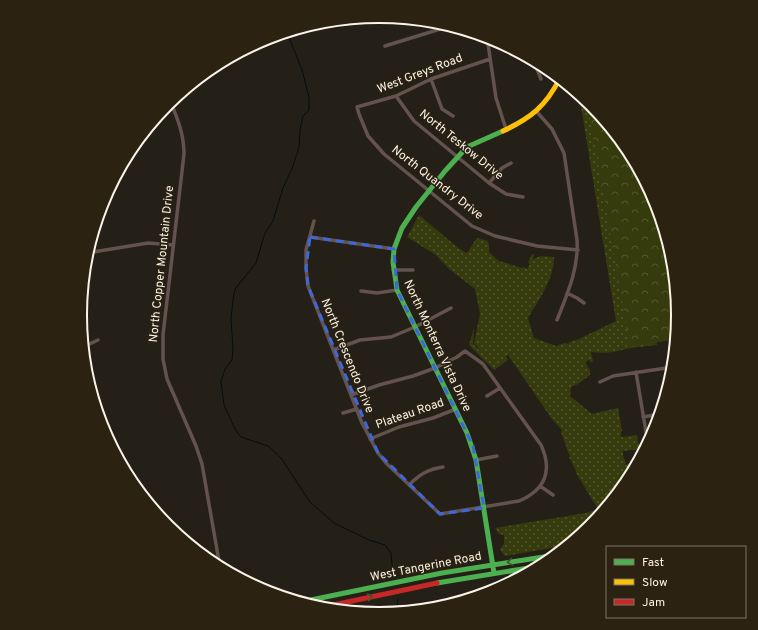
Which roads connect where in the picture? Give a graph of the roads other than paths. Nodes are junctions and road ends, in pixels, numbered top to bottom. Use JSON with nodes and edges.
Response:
{"nodes":[{"id":1,"x":439,"y":30,"type":"edge"},
{"id":2,"x":488,"y":44,"type":"edge"},
{"id":3,"x":385,"y":46,"type":"dead end"},
{"id":4,"x":490,"y":59,"type":"junction"},
{"id":5,"x":537,"y":70,"type":"edge"},
{"id":6,"x":431,"y":79,"type":"junction"},
{"id":7,"x":541,"y":79,"type":"dead end"},
{"id":8,"x":557,"y":83,"type":"edge"},
{"id":9,"x":396,"y":96,"type":"junction"},
{"id":10,"x":357,"y":107,"type":"joint"},
{"id":11,"x":173,"y":109,"type":"edge"},
{"id":12,"x":537,"y":112,"type":"junction"},
{"id":13,"x":453,"y":116,"type":"dead end"},
{"id":14,"x":506,"y":129,"type":"junction"},
{"id":15,"x":457,"y":157,"type":"junction"},
{"id":16,"x":510,"y":163,"type":"dead end"},
{"id":17,"x":489,"y":183,"type":"junction"},
{"id":18,"x":429,"y":190,"type":"junction"},
{"id":19,"x":523,"y":197,"type":"dead end"},
{"id":20,"x":314,"y":221,"type":"dead end"},
{"id":21,"x":310,"y":237,"type":"junction"},
{"id":22,"x":173,"y":245,"type":"junction"},
{"id":23,"x":394,"y":249,"type":"junction"},
{"id":24,"x":578,"y":250,"type":"junction"},
{"id":25,"x":94,"y":252,"type":"edge"},
{"id":26,"x":393,"y":270,"type":"junction"},
{"id":27,"x":413,"y":270,"type":"dead end"},
{"id":28,"x":397,"y":290,"type":"junction"},
{"id":29,"x":361,"y":291,"type":"dead end"},
{"id":30,"x":567,"y":293,"type":"junction"},
{"id":31,"x":584,"y":304,"type":"dead end"},
{"id":32,"x":451,"y":308,"type":"dead end"},
{"id":33,"x":557,"y":320,"type":"dead end"},
{"id":34,"x":415,"y":327,"type":"junction"},
{"id":35,"x":98,"y":340,"type":"dead end"},
{"id":36,"x":89,"y":344,"type":"edge"},
{"id":37,"x":333,"y":350,"type":"junction"},
{"id":38,"x":666,"y":367,"type":"edge"},
{"id":39,"x":435,"y":368,"type":"junction"},
{"id":40,"x":636,"y":372,"type":"junction"},
{"id":41,"x":600,"y":382,"type":"dead end"},
{"id":42,"x":500,"y":388,"type":"junction"},
{"id":43,"x":351,"y":395,"type":"junction"},
{"id":44,"x":487,"y":396,"type":"dead end"},
{"id":45,"x":357,"y":409,"type":"junction"},
{"id":46,"x":456,"y":409,"type":"junction"},
{"id":47,"x":343,"y":413,"type":"dead end"},
{"id":48,"x":654,"y":415,"type":"edge"},
{"id":49,"x":643,"y":417,"type":"junction"},
{"id":50,"x":646,"y":433,"type":"edge"},
{"id":51,"x":370,"y":439,"type":"junction"},
{"id":52,"x":497,"y":456,"type":"dead end"},
{"id":53,"x":476,"y":460,"type":"junction"},
{"id":54,"x":443,"y":467,"type":"dead end"},
{"id":55,"x":409,"y":485,"type":"junction"},
{"id":56,"x":540,"y":486,"type":"junction"},
{"id":57,"x":553,"y":495,"type":"dead end"},
{"id":58,"x":484,"y":508,"type":"junction"},
{"id":59,"x":542,"y":557,"type":"edge"},
{"id":60,"x":219,"y":559,"type":"edge"},
{"id":61,"x":493,"y":565,"type":"junction"},
{"id":62,"x":524,"y":569,"type":"edge"},
{"id":63,"x":494,"y":573,"type":"junction"},
{"id":64,"x":314,"y":599,"type":"edge"},
{"id":65,"x":337,"y":604,"type":"edge"}],
"edges":[{"from":1,"to":3,"type":"street"},
{"from":2,"to":4,"type":"street"},
{"from":4,"to":6,"type":"street","name":"West Greys Road"},
{"from":4,"to":14,"type":"street"},
{"from":5,"to":7,"type":"street"},
{"from":6,"to":9,"type":"street","name":"West Greys Road"},
{"from":6,"to":13,"type":"street"},
{"from":8,"to":12,"type":"street","name":"North Monterra Vista Drive"},
{"from":9,"to":10,"type":"street","name":"West Greys Road"},
{"from":9,"to":15,"type":"street","name":"North Teskow Drive"},
{"from":10,"to":18,"type":"street","name":"North Quandry Drive"},
{"from":11,"to":22,"type":"street","name":"North Copper Mountain Drive"},
{"from":12,"to":14,"type":"street","name":"North Monterra Vista Drive"},
{"from":12,"to":24,"type":"street"},
{"from":14,"to":15,"type":"street","name":"North Monterra Vista Drive"},
{"from":15,"to":17,"type":"street","name":"North Teskow Drive"},
{"from":15,"to":18,"type":"street","name":"North Monterra Vista Drive"},
{"from":16,"to":17,"type":"street"},
{"from":17,"to":19,"type":"street","name":"North Teskow Drive"},
{"from":18,"to":23,"type":"street","name":"North Monterra Vista Drive"},
{"from":18,"to":24,"type":"street","name":"North Quandry Drive"},
{"from":20,"to":21,"type":"street","name":"North Crescendo Drive"},
{"from":21,"to":23,"type":"street"},
{"from":21,"to":37,"type":"street","name":"North Crescendo Drive"},
{"from":22,"to":25,"type":"street"},
{"from":22,"to":60,"type":"street","name":"North Copper Mountain Drive"},
{"from":23,"to":26,"type":"street","name":"North Monterra Vista Drive"},
{"from":24,"to":30,"type":"street"},
{"from":26,"to":27,"type":"street"},
{"from":26,"to":28,"type":"street","name":"North Monterra Vista Drive"},
{"from":28,"to":29,"type":"street"},
{"from":28,"to":34,"type":"street","name":"North Monterra Vista Drive"},
{"from":30,"to":31,"type":"street"},
{"from":30,"to":33,"type":"street"},
{"from":32,"to":34,"type":"street"},
{"from":34,"to":37,"type":"street"},
{"from":34,"to":39,"type":"street","name":"North Monterra Vista Drive"},
{"from":35,"to":36,"type":"street"},
{"from":37,"to":43,"type":"street","name":"North Crescendo Drive"},
{"from":38,"to":40,"type":"street"},
{"from":39,"to":42,"type":"street"},
{"from":39,"to":43,"type":"street"},
{"from":39,"to":46,"type":"street","name":"North Monterra Vista Drive"},
{"from":40,"to":41,"type":"street"},
{"from":40,"to":49,"type":"street"},
{"from":42,"to":44,"type":"street"},
{"from":42,"to":56,"type":"street"},
{"from":43,"to":45,"type":"street","name":"North Crescendo Drive"},
{"from":45,"to":47,"type":"street"},
{"from":45,"to":51,"type":"street","name":"North Crescendo Drive"},
{"from":46,"to":51,"type":"street","name":"Plateau Road"},
{"from":46,"to":53,"type":"street","name":"North Monterra Vista Drive"},
{"from":48,"to":49,"type":"street"},
{"from":49,"to":50,"type":"street"},
{"from":51,"to":55,"type":"street","name":"North Crescendo Drive"},
{"from":52,"to":53,"type":"street"},
{"from":53,"to":58,"type":"street","name":"North Monterra Vista Drive"},
{"from":54,"to":55,"type":"street"},
{"from":55,"to":58,"type":"street","name":"North Crescendo Drive"},
{"from":56,"to":57,"type":"street"},
{"from":56,"to":58,"type":"street"},
{"from":58,"to":61,"type":"street","name":"North Monterra Vista Drive"},
{"from":59,"to":61,"type":"street","name":"West Tangerine Road","one_way":true},
{"from":61,"to":63,"type":"street","name":"North Monterra Vista Drive"},
{"from":61,"to":64,"type":"street","name":"West Tangerine Road"},
{"from":62,"to":63,"type":"street","name":"West Tangerine Road"},
{"from":65,"to":63,"type":"street","name":"West Tangerine Road","one_way":true}]}
